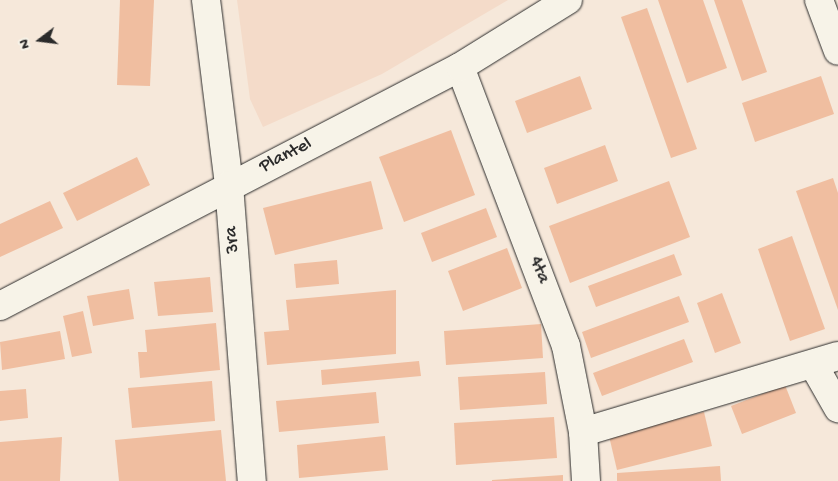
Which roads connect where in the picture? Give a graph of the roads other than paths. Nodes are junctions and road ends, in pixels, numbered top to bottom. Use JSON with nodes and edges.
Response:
{"nodes":[{"id":1,"x":206,"y":0,"type":"edge"},
{"id":2,"x":568,"y":0,"type":"edge"},
{"id":3,"x":819,"y":0,"type":"edge"},
{"id":4,"x":838,"y":51,"type":"edge"},
{"id":5,"x":460,"y":67,"type":"junction"},
{"id":6,"x":229,"y":185,"type":"junction"},
{"id":7,"x":0,"y":306,"type":"edge"},
{"id":8,"x":825,"y":360,"type":"edge"},
{"id":9,"x":838,"y":408,"type":"edge"},
{"id":10,"x":583,"y":432,"type":"junction"},
{"id":11,"x":252,"y":481,"type":"edge"},
{"id":12,"x":586,"y":481,"type":"edge"}],
"edges":[{"from":1,"to":6,"type":"street","name":"3ra"},
{"from":2,"to":5,"type":"street","name":"Plantel"},
{"from":3,"to":4,"type":"street"},
{"from":5,"to":6,"type":"street","name":"Plantel"},
{"from":5,"to":10,"type":"street","name":"4ta"},
{"from":6,"to":7,"type":"street","name":"Plantel"},
{"from":6,"to":11,"type":"street","name":"3ra"},
{"from":8,"to":9,"type":"street"},
{"from":8,"to":10,"type":"street"},
{"from":10,"to":12,"type":"street","name":"4ta"}]}
